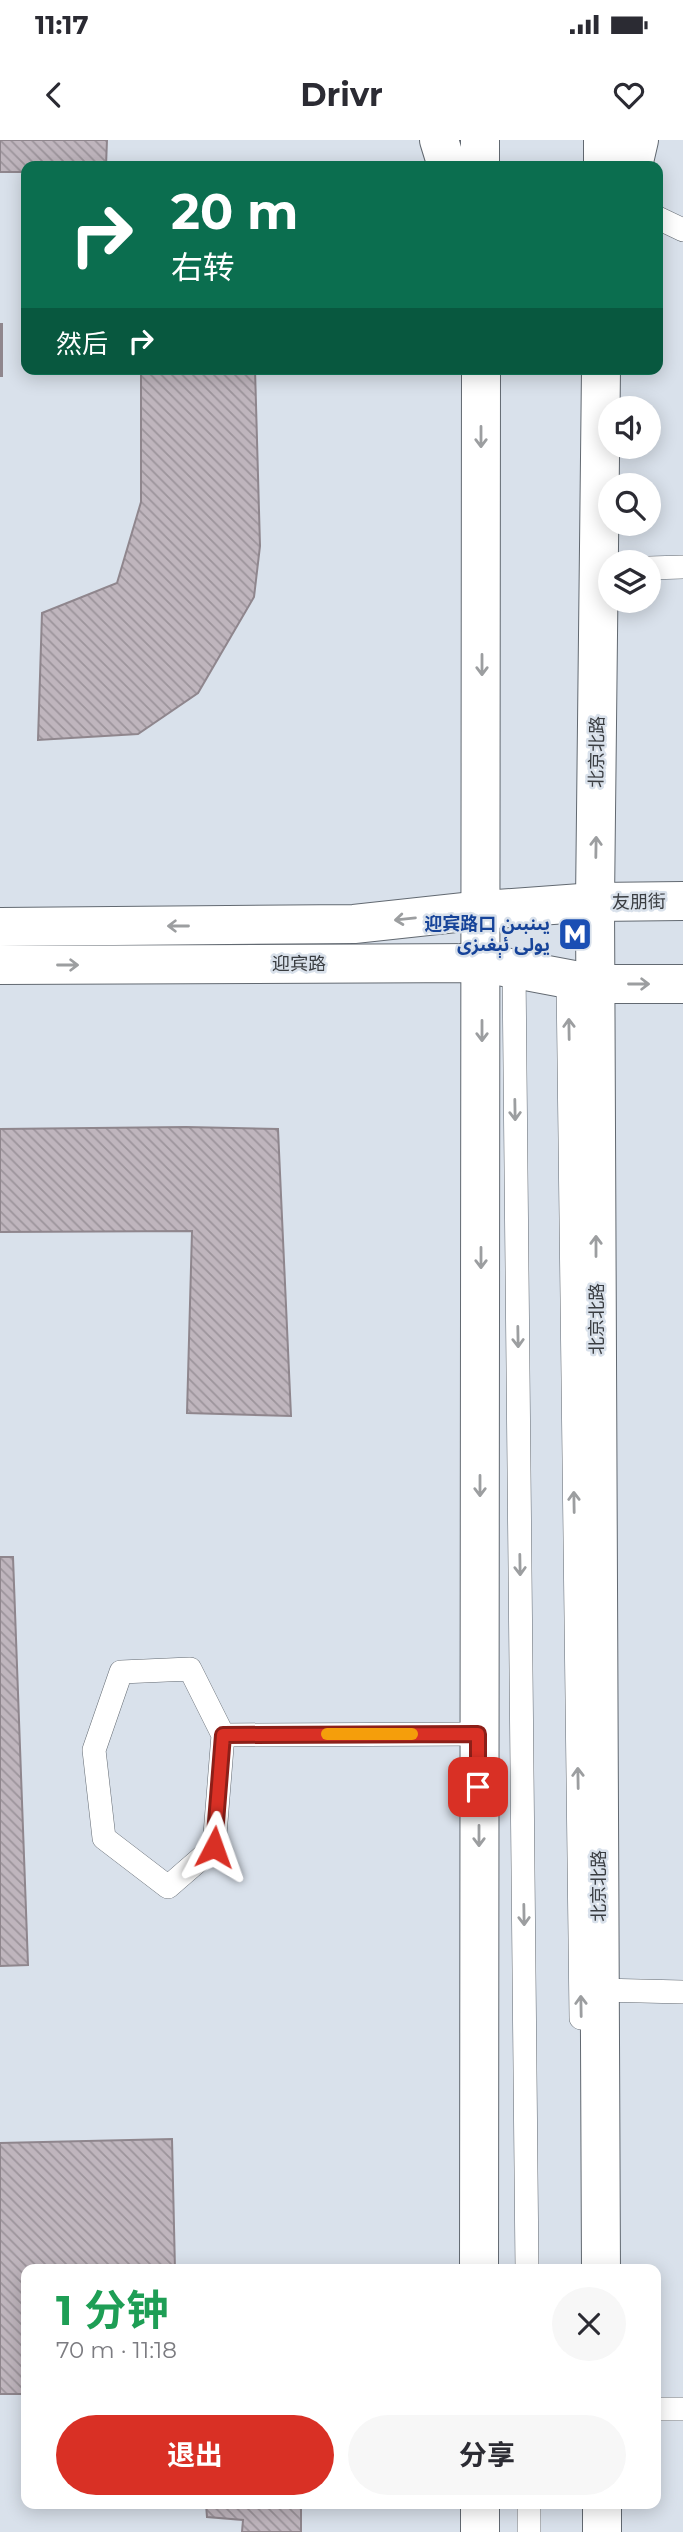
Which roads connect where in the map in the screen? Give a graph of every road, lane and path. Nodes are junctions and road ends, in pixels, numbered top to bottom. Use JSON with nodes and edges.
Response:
{"nodes":[{"id":1,"x":439,"y":140,"type":"edge"},
{"id":2,"x":480,"y":140,"type":"edge"},
{"id":3,"x":603,"y":140,"type":"edge"},
{"id":4,"x":639,"y":140,"type":"edge"},
{"id":5,"x":445,"y":161,"type":"edge"},
{"id":6,"x":480,"y":161,"type":"edge"},
{"id":7,"x":603,"y":161,"type":"edge"},
{"id":8,"x":633,"y":161,"type":"edge"},
{"id":9,"x":663,"y":220,"type":"edge"},
{"id":10,"x":683,"y":230,"type":"edge"},
{"id":11,"x":481,"y":375,"type":"edge"},
{"id":12,"x":601,"y":375,"type":"edge"},
{"id":13,"x":605,"y":550,"type":"edge"},
{"id":14,"x":683,"y":567,"type":"edge"},
{"id":15,"x":661,"y":568,"type":"edge"},
{"id":16,"x":604,"y":613,"type":"edge"},
{"id":17,"x":683,"y":901,"type":"edge"},
{"id":18,"x":595,"y":902,"type":"junction"},
{"id":19,"x":483,"y":910,"type":"junction"},
{"id":20,"x":0,"y":928,"type":"edge"},
{"id":21,"x":0,"y":965,"type":"edge"},
{"id":22,"x":498,"y":965,"type":"junction"},
{"id":23,"x":582,"y":981,"type":"junction"},
{"id":24,"x":683,"y":984,"type":"edge"},
{"id":25,"x":478,"y":1734,"type":"junction"},
{"id":26,"x":223,"y":1735,"type":"junction"},
{"id":27,"x":599,"y":1990,"type":"junction"},
{"id":28,"x":683,"y":1992,"type":"edge"},
{"id":29,"x":479,"y":2264,"type":"edge"},
{"id":30,"x":527,"y":2264,"type":"edge"},
{"id":31,"x":584,"y":2264,"type":"edge"},
{"id":32,"x":601,"y":2264,"type":"edge"},
{"id":33,"x":661,"y":2409,"type":"edge"},
{"id":34,"x":683,"y":2409,"type":"edge"},
{"id":35,"x":480,"y":2509,"type":"edge"},
{"id":36,"x":529,"y":2509,"type":"edge"},
{"id":37,"x":587,"y":2509,"type":"edge"},
{"id":38,"x":602,"y":2509,"type":"edge"},
{"id":39,"x":480,"y":2532,"type":"edge"},
{"id":40,"x":529,"y":2532,"type":"edge"},
{"id":41,"x":587,"y":2532,"type":"edge"},
{"id":42,"x":602,"y":2532,"type":"edge"}],
"edges":[{"from":1,"to":5,"type":"main road"},
{"from":2,"to":6,"type":"main road"},
{"from":3,"to":7,"type":"main road"},
{"from":4,"to":8,"type":"main road"},
{"from":9,"to":10,"type":"lane"},
{"from":11,"to":19,"type":"main road","one_way":true},
{"from":12,"to":13,"type":"main road","name":"北京北路"},
{"from":14,"to":15,"type":"lane"},
{"from":18,"to":16,"type":"main road","name":"北京北路","one_way":true},
{"from":17,"to":18,"type":"main road","name":"友朋街"},
{"from":18,"to":19,"type":"main road"},
{"from":18,"to":23,"type":"main road","name":"北京北路"},
{"from":19,"to":20,"type":"main road","one_way":true},
{"from":19,"to":22,"type":"main road"},
{"from":21,"to":22,"type":"main road","name":"迎宾路","one_way":true},
{"from":22,"to":23,"type":"main road","name":"迎宾路"},
{"from":22,"to":25,"type":"main road","one_way":true},
{"from":22,"to":30,"type":"lane","one_way":true},
{"from":23,"to":24,"type":"main road","one_way":true},
{"from":27,"to":23,"type":"main road","name":"北京北路","one_way":true},
{"from":31,"to":23,"type":"lane","one_way":true},
{"from":25,"to":26,"type":"lane"},
{"from":25,"to":29,"type":"main road","one_way":true},
{"from":26,"to":26,"type":"lane"},
{"from":27,"to":28,"type":"lane"},
{"from":27,"to":32,"type":"main road","name":"北京北路"},
{"from":33,"to":34,"type":"lane"},
{"from":35,"to":39,"type":"main road"},
{"from":36,"to":40,"type":"lane"},
{"from":37,"to":41,"type":"lane"},
{"from":38,"to":42,"type":"main road"}]}
